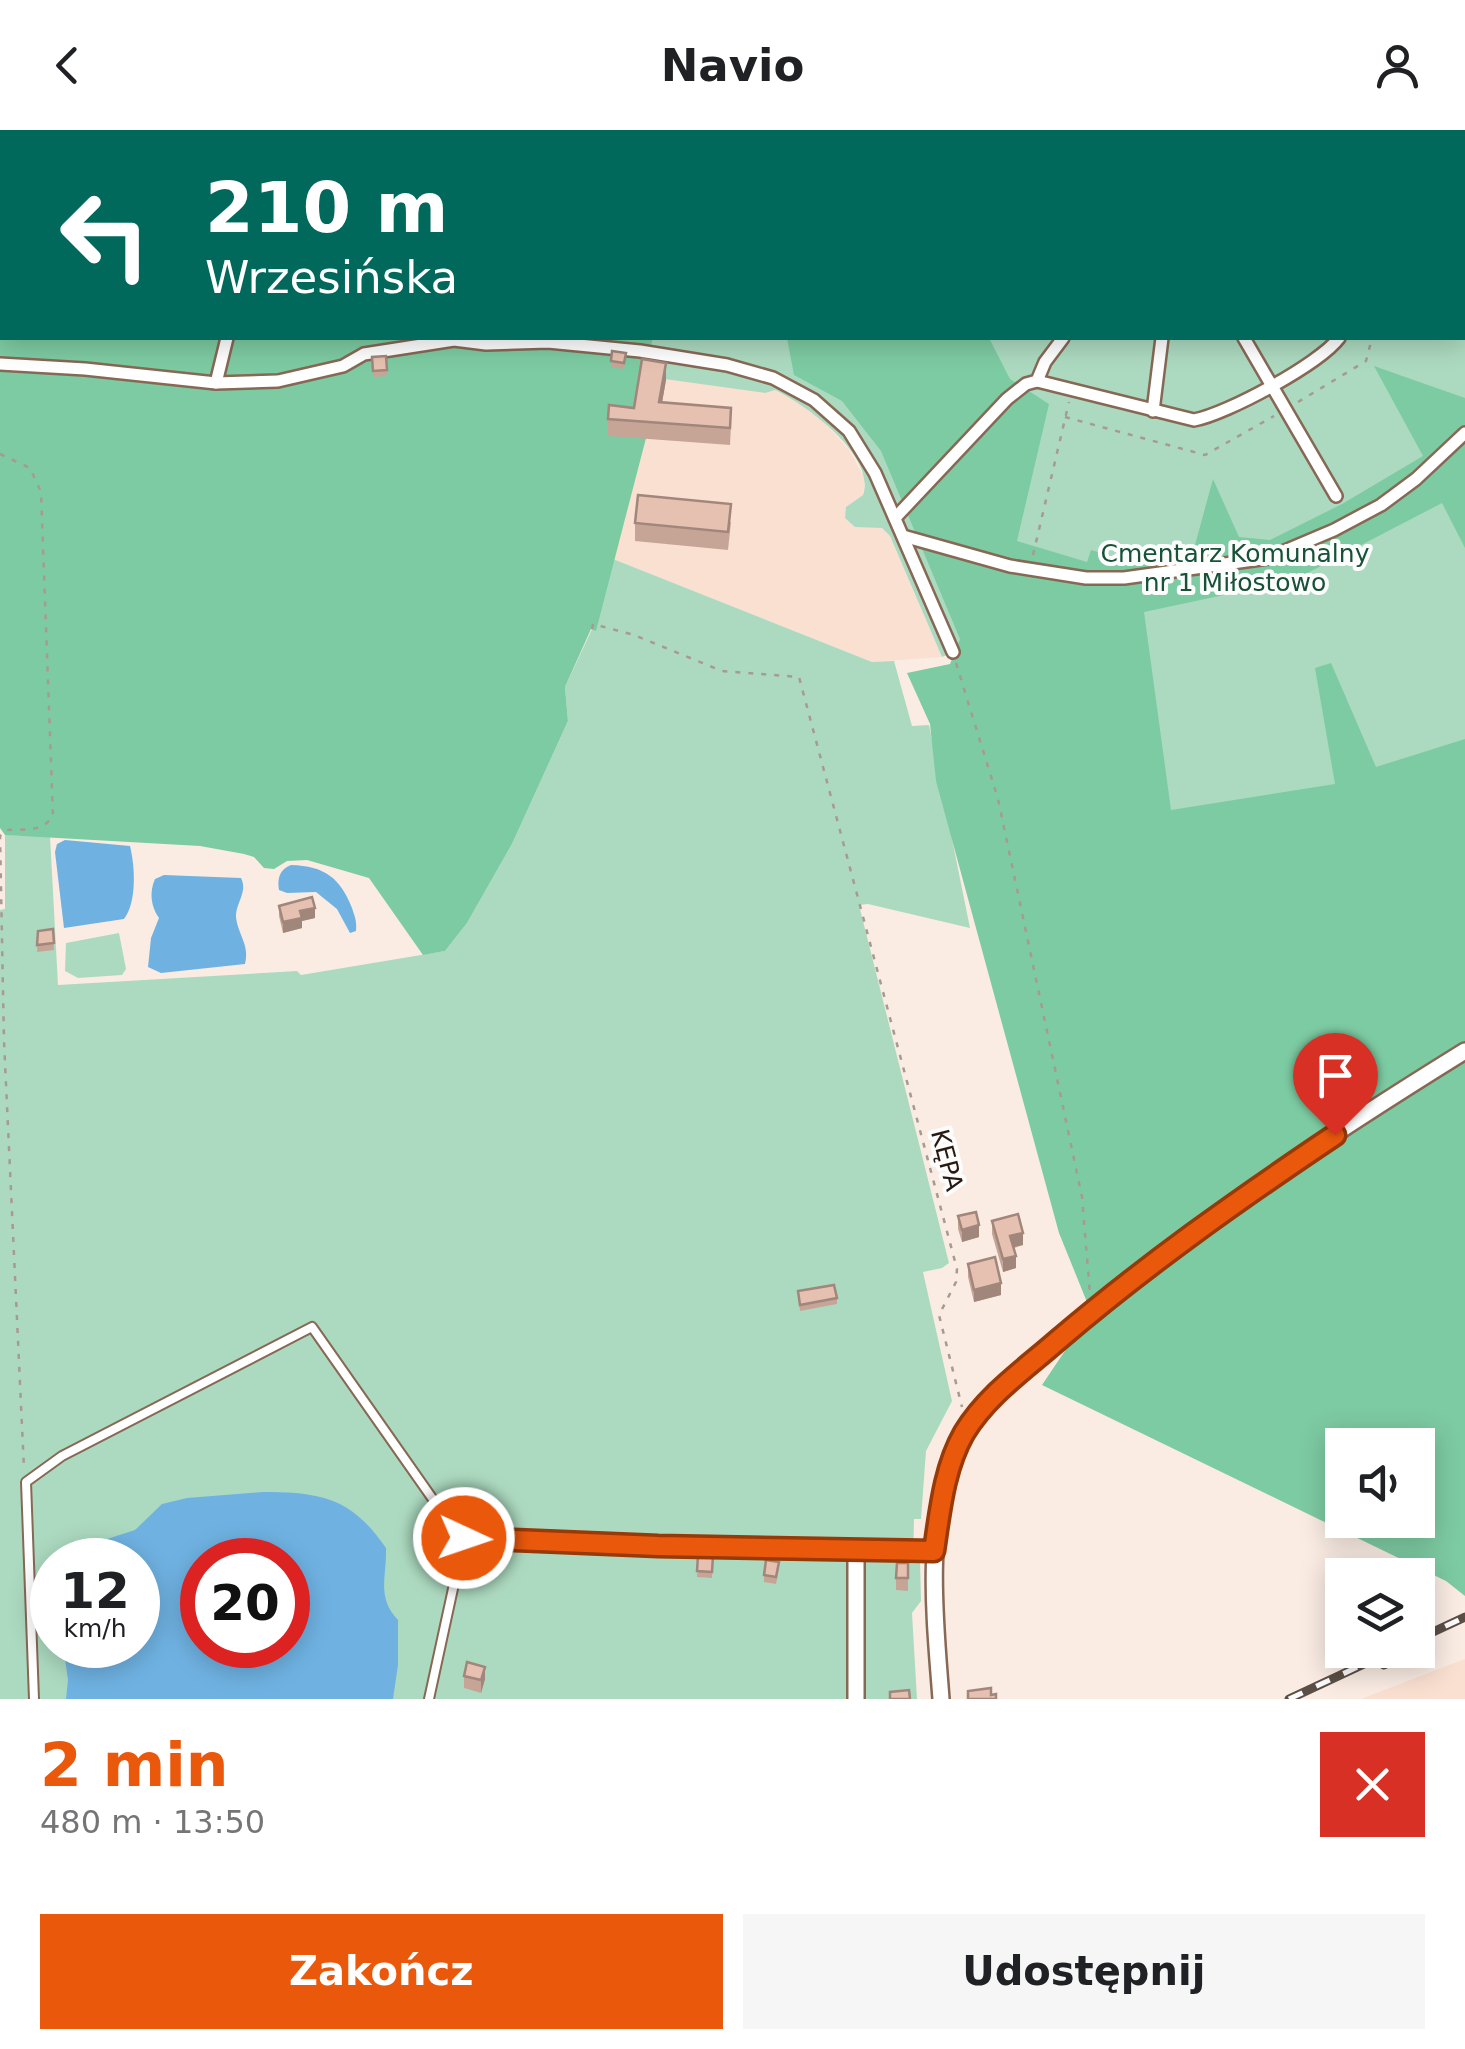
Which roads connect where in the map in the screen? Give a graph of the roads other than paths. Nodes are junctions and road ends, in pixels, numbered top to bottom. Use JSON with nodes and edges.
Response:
{"nodes":[{"id":1,"x":226,"y":340,"type":"edge"},
{"id":2,"x":448,"y":340,"type":"edge"},
{"id":3,"x":460,"y":340,"type":"edge"},
{"id":4,"x":1062,"y":340,"type":"edge"},
{"id":5,"x":1162,"y":340,"type":"edge"},
{"id":6,"x":1245,"y":340,"type":"edge"},
{"id":7,"x":1338,"y":340,"type":"edge"},
{"id":8,"x":0,"y":364,"type":"edge"},
{"id":9,"x":1037,"y":381,"type":"junction"},
{"id":10,"x":216,"y":382,"type":"junction"},
{"id":11,"x":1271,"y":384,"type":"junction"},
{"id":12,"x":1153,"y":411,"type":"junction"},
{"id":13,"x":1465,"y":433,"type":"edge"},
{"id":14,"x":1336,"y":496,"type":"dead end"},
{"id":15,"x":895,"y":518,"type":"junction"},
{"id":16,"x":903,"y":536,"type":"junction"},
{"id":17,"x":952,"y":652,"type":"road end"},
{"id":18,"x":1465,"y":1051,"type":"edge"},
{"id":19,"x":464,"y":1538,"type":"junction"},
{"id":20,"x":856,"y":1551,"type":"junction"},
{"id":21,"x":934,"y":1551,"type":"junction"},
{"id":22,"x":34,"y":1699,"type":"edge"},
{"id":23,"x":428,"y":1699,"type":"edge"},
{"id":24,"x":856,"y":1699,"type":"edge"},
{"id":25,"x":941,"y":1699,"type":"edge"}],
"edges":[{"from":1,"to":10,"type":"street"},
{"from":2,"to":10,"type":"street"},
{"from":3,"to":15,"type":"street"},
{"from":4,"to":9,"type":"street"},
{"from":5,"to":12,"type":"street"},
{"from":6,"to":11,"type":"street"},
{"from":7,"to":11,"type":"street"},
{"from":8,"to":10,"type":"street"},
{"from":9,"to":12,"type":"street"},
{"from":9,"to":15,"type":"street"},
{"from":11,"to":12,"type":"street"},
{"from":11,"to":14,"type":"street"},
{"from":13,"to":16,"type":"street"},
{"from":15,"to":16,"type":"street"},
{"from":16,"to":17,"type":"street"},
{"from":18,"to":21,"type":"street"},
{"from":19,"to":20,"type":"lane"},
{"from":19,"to":22,"type":"lane"},
{"from":19,"to":23,"type":"lane"},
{"from":20,"to":21,"type":"street"},
{"from":20,"to":24,"type":"street"},
{"from":21,"to":25,"type":"street"}]}
